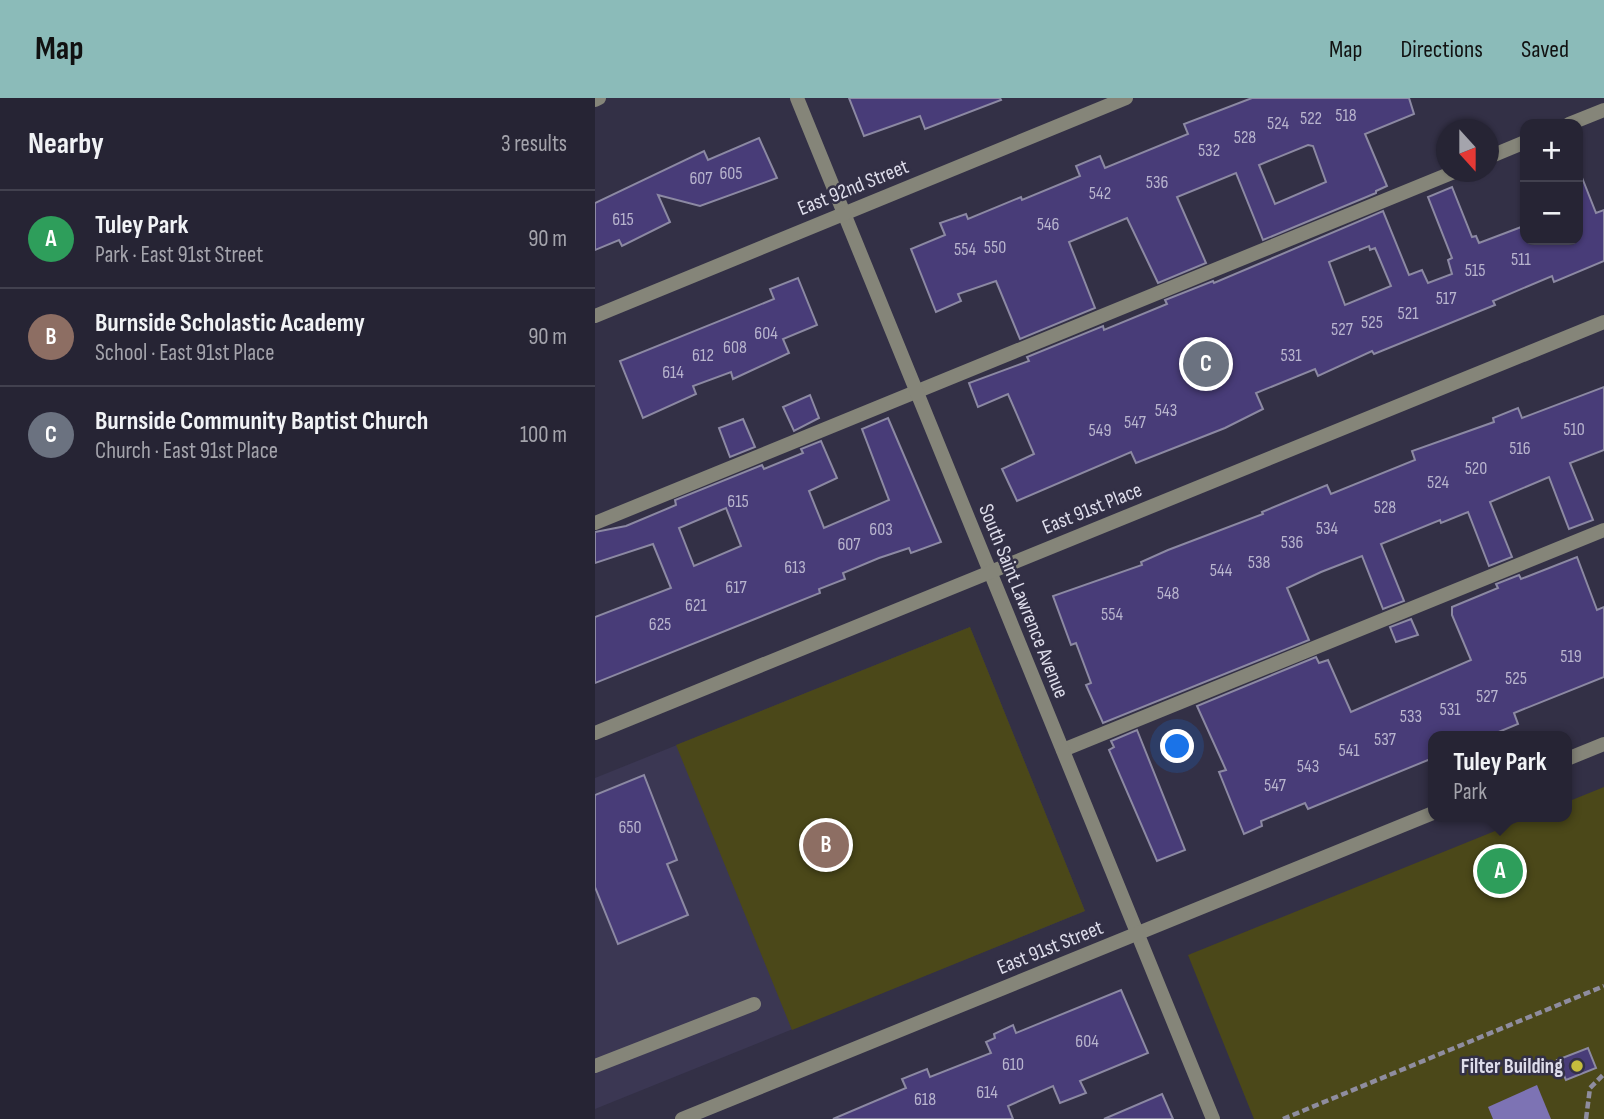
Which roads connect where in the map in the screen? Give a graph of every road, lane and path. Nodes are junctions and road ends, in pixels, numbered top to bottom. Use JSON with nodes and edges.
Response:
{"nodes":[{"id":1,"x":797,"y":98,"type":"edge"},
{"id":2,"x":1126,"y":98,"type":"edge"},
{"id":3,"x":1604,"y":110,"type":"edge"},
{"id":4,"x":1582,"y":119,"type":"edge"},
{"id":5,"x":1520,"y":144,"type":"edge"},
{"id":6,"x":1499,"y":153,"type":"edge"},
{"id":7,"x":1436,"y":179,"type":"edge"},
{"id":8,"x":844,"y":214,"type":"junction"},
{"id":9,"x":595,"y":316,"type":"edge"},
{"id":10,"x":1604,"y":322,"type":"edge"},
{"id":11,"x":917,"y":392,"type":"junction"},
{"id":12,"x":595,"y":523,"type":"edge"},
{"id":13,"x":1604,"y":530,"type":"edge"},
{"id":14,"x":990,"y":572,"type":"junction"},
{"id":15,"x":595,"y":733,"type":"edge"},
{"id":16,"x":1604,"y":744,"type":"edge"},
{"id":17,"x":1063,"y":751,"type":"junction"},
{"id":18,"x":1572,"y":757,"type":"edge"},
{"id":19,"x":1428,"y":815,"type":"edge"},
{"id":20,"x":1137,"y":934,"type":"junction"},
{"id":21,"x":1604,"y":986,"type":"edge"},
{"id":22,"x":754,"y":1004,"type":"dead end"},
{"id":23,"x":595,"y":1066,"type":"edge"},
{"id":24,"x":1604,"y":1074,"type":"edge"},
{"id":25,"x":1207,"y":1117,"type":"edge"},
{"id":26,"x":682,"y":1119,"type":"edge"},
{"id":27,"x":1283,"y":1119,"type":"edge"},
{"id":28,"x":1585,"y":1119,"type":"edge"}],
"edges":[{"from":1,"to":8,"type":"street","name":"South Saint Lawrence Avenue"},
{"from":2,"to":8,"type":"street","name":"East 92nd Street"},
{"from":3,"to":4,"type":"street"},
{"from":5,"to":6,"type":"street"},
{"from":7,"to":11,"type":"street"},
{"from":8,"to":9,"type":"street","name":"East 92nd Street"},
{"from":8,"to":11,"type":"street","name":"South Saint Lawrence Avenue"},
{"from":10,"to":14,"type":"street","name":"East 91st Place"},
{"from":11,"to":12,"type":"street"},
{"from":11,"to":14,"type":"street","name":"South Saint Lawrence Avenue"},
{"from":13,"to":17,"type":"street"},
{"from":14,"to":15,"type":"street","name":"East 91st Place"},
{"from":14,"to":17,"type":"street","name":"South Saint Lawrence Avenue"},
{"from":16,"to":18,"type":"street"},
{"from":17,"to":20,"type":"street","name":"South Saint Lawrence Avenue"},
{"from":19,"to":20,"type":"street","name":"East 91st Street"},
{"from":20,"to":25,"type":"street","name":"South Saint Lawrence Avenue"},
{"from":20,"to":26,"type":"street","name":"East 91st Street"},
{"from":21,"to":27,"type":"path"},
{"from":22,"to":23,"type":"street"},
{"from":24,"to":28,"type":"path"}]}
